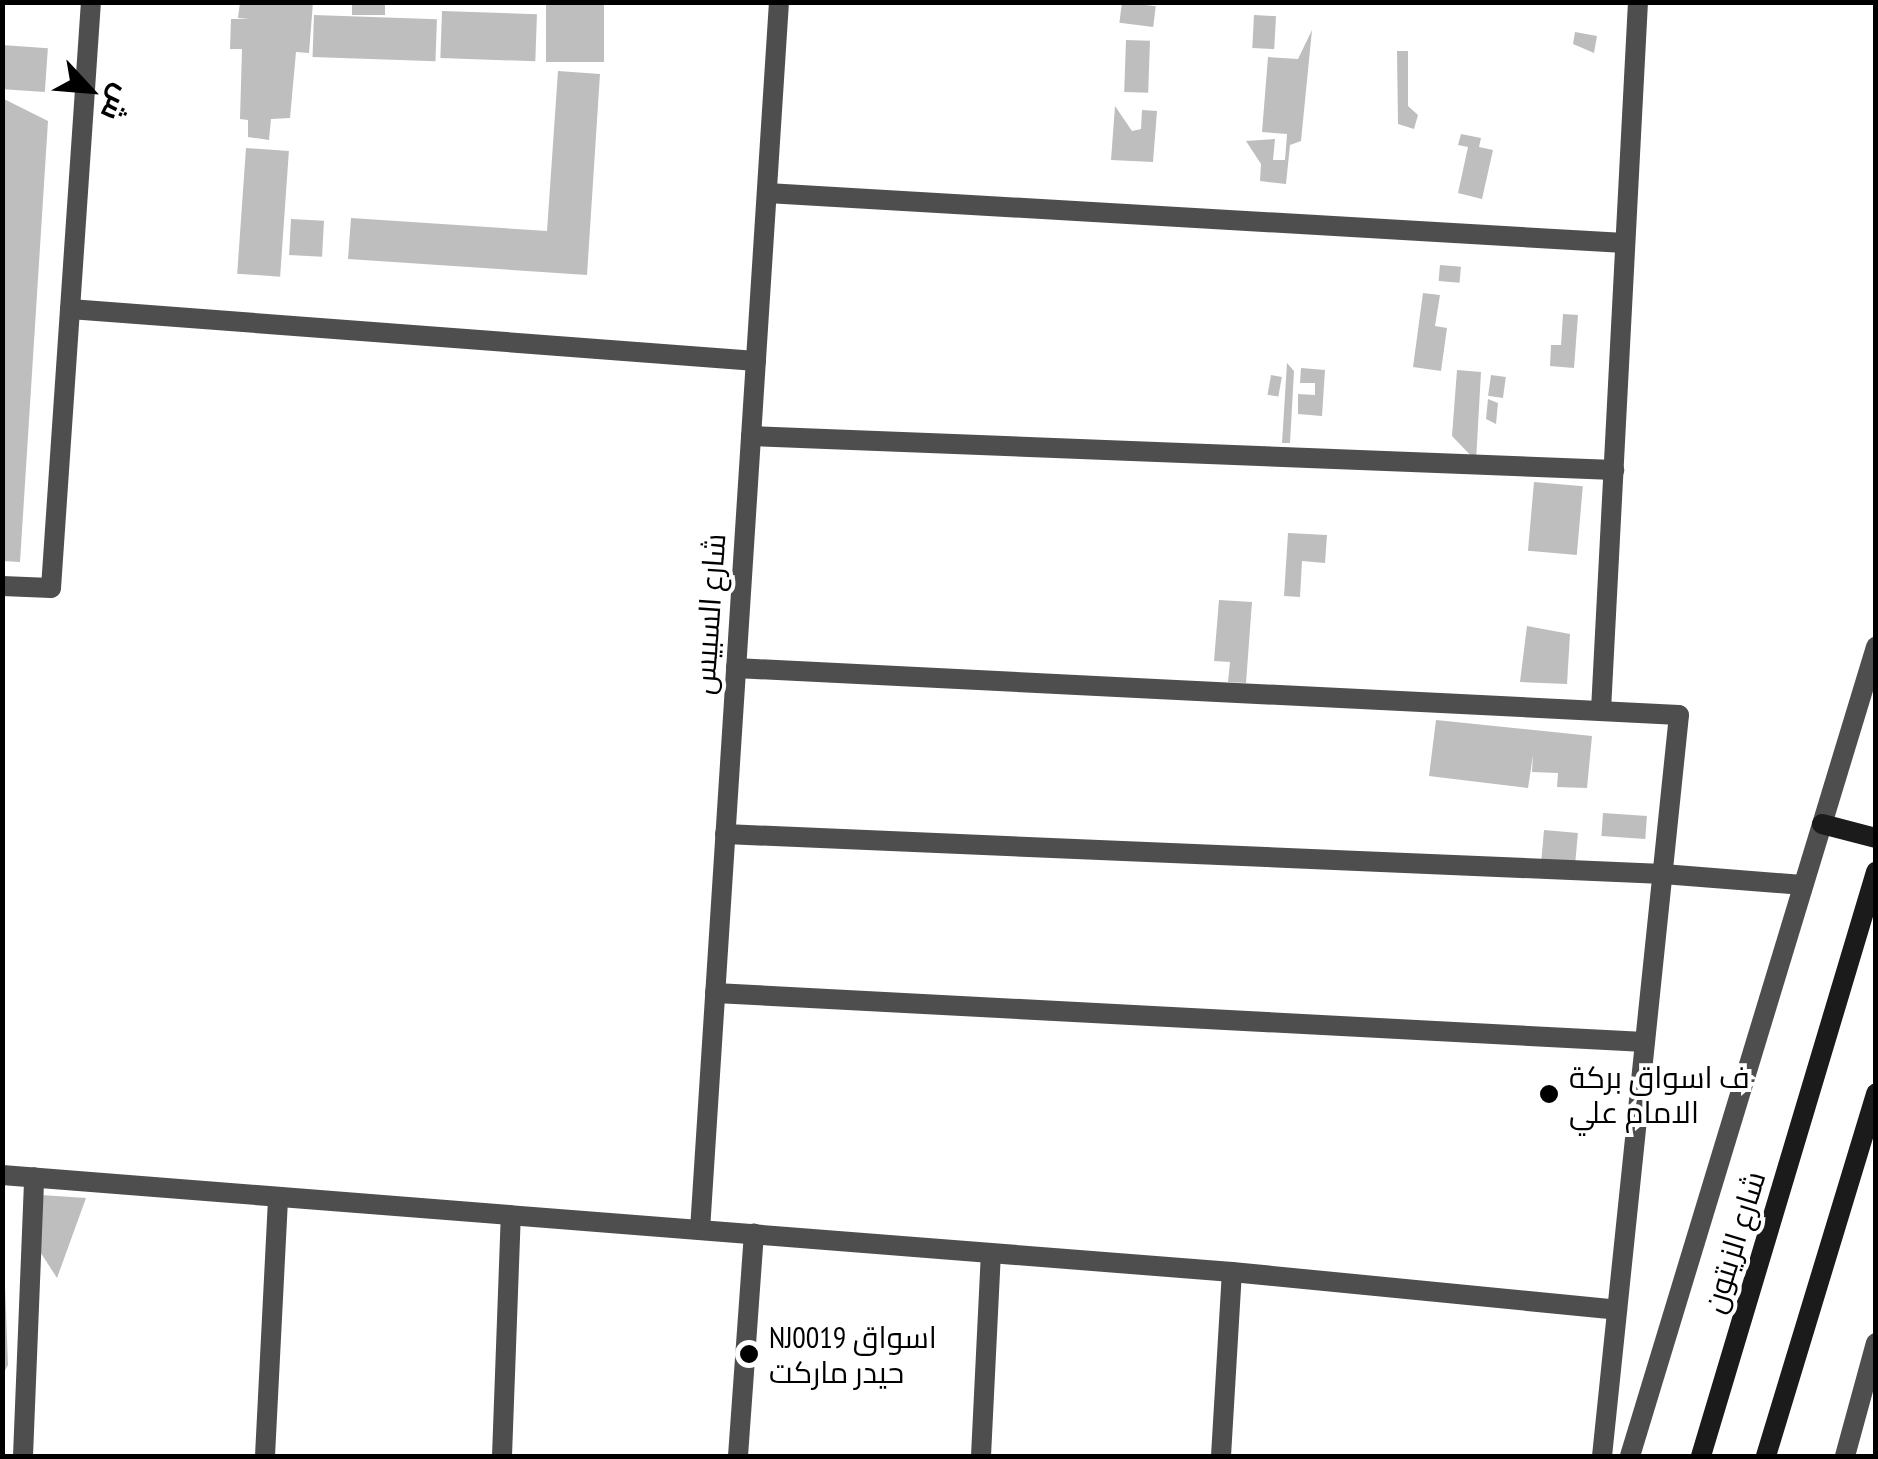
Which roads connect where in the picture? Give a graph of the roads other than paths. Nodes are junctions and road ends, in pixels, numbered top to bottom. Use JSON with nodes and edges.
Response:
{"nodes":[{"id":1,"x":91,"y":2,"type":"edge"},
{"id":2,"x":779,"y":2,"type":"edge"},
{"id":3,"x":1638,"y":2,"type":"edge"},
{"id":4,"x":767,"y":193,"type":"junction"},
{"id":5,"x":1625,"y":243,"type":"junction"},
{"id":6,"x":70,"y":309,"type":"junction"},
{"id":7,"x":756,"y":361,"type":"junction"},
{"id":8,"x":751,"y":436,"type":"junction"},
{"id":9,"x":1614,"y":470,"type":"junction"},
{"id":10,"x":2,"y":586,"type":"edge"},
{"id":11,"x":1876,"y":647,"type":"edge"},
{"id":12,"x":736,"y":668,"type":"junction"},
{"id":13,"x":1601,"y":710,"type":"junction"},
{"id":14,"x":1822,"y":824,"type":"junction"},
{"id":15,"x":726,"y":834,"type":"junction"},
{"id":16,"x":1876,"y":838,"type":"edge"},
{"id":17,"x":1876,"y":872,"type":"edge"},
{"id":18,"x":1663,"y":874,"type":"junction"},
{"id":19,"x":1803,"y":886,"type":"junction"},
{"id":20,"x":715,"y":992,"type":"junction"},
{"id":21,"x":1645,"y":1042,"type":"junction"},
{"id":22,"x":1876,"y":1093,"type":"edge"},
{"id":23,"x":2,"y":1175,"type":"edge"},
{"id":24,"x":34,"y":1177,"type":"junction"},
{"id":25,"x":278,"y":1196,"type":"junction"},
{"id":26,"x":512,"y":1215,"type":"junction"},
{"id":27,"x":700,"y":1230,"type":"junction"},
{"id":28,"x":754,"y":1234,"type":"junction"},
{"id":29,"x":992,"y":1253,"type":"junction"},
{"id":30,"x":1232,"y":1272,"type":"junction"},
{"id":31,"x":1617,"y":1310,"type":"junction"},
{"id":32,"x":1875,"y":1346,"type":"edge"},
{"id":33,"x":23,"y":1456,"type":"edge"},
{"id":34,"x":266,"y":1456,"type":"edge"},
{"id":35,"x":502,"y":1456,"type":"edge"},
{"id":36,"x":738,"y":1456,"type":"edge"},
{"id":37,"x":981,"y":1456,"type":"edge"},
{"id":38,"x":1221,"y":1456,"type":"edge"},
{"id":39,"x":1602,"y":1456,"type":"edge"},
{"id":40,"x":1630,"y":1456,"type":"edge"},
{"id":41,"x":1701,"y":1456,"type":"edge"},
{"id":42,"x":1766,"y":1456,"type":"edge"},
{"id":43,"x":1844,"y":1456,"type":"edge"}],
"edges":[{"from":1,"to":6,"type":"street"},
{"from":2,"to":4,"type":"street","name":"شارع السبيس"},
{"from":3,"to":5,"type":"street"},
{"from":4,"to":5,"type":"street"},
{"from":4,"to":7,"type":"street","name":"شارع السبيس"},
{"from":5,"to":9,"type":"street"},
{"from":6,"to":7,"type":"street"},
{"from":6,"to":10,"type":"street"},
{"from":7,"to":8,"type":"street","name":"شارع السبيس"},
{"from":8,"to":9,"type":"street"},
{"from":8,"to":12,"type":"street","name":"شارع السبيس"},
{"from":9,"to":13,"type":"street"},
{"from":11,"to":14,"type":"street"},
{"from":12,"to":13,"type":"street"},
{"from":12,"to":15,"type":"street","name":"شارع السبيس"},
{"from":13,"to":18,"type":"street"},
{"from":14,"to":16,"type":"main road"},
{"from":14,"to":19,"type":"street"},
{"from":15,"to":18,"type":"street"},
{"from":15,"to":20,"type":"street","name":"شارع السبيس"},
{"from":17,"to":41,"type":"main road","name":"شارع الزيتون"},
{"from":18,"to":19,"type":"street"},
{"from":18,"to":21,"type":"street"},
{"from":19,"to":40,"type":"street"},
{"from":20,"to":21,"type":"street"},
{"from":20,"to":27,"type":"street","name":"شارع السبيس"},
{"from":21,"to":31,"type":"street"},
{"from":22,"to":42,"type":"main road"},
{"from":23,"to":24,"type":"street"},
{"from":24,"to":25,"type":"street"},
{"from":24,"to":33,"type":"street"},
{"from":25,"to":26,"type":"street"},
{"from":25,"to":34,"type":"street"},
{"from":26,"to":27,"type":"street"},
{"from":26,"to":35,"type":"street"},
{"from":27,"to":28,"type":"street"},
{"from":28,"to":29,"type":"street"},
{"from":28,"to":36,"type":"street"},
{"from":29,"to":30,"type":"street"},
{"from":29,"to":37,"type":"street"},
{"from":30,"to":31,"type":"street"},
{"from":30,"to":38,"type":"street"},
{"from":31,"to":39,"type":"street"},
{"from":32,"to":43,"type":"street"}]}
